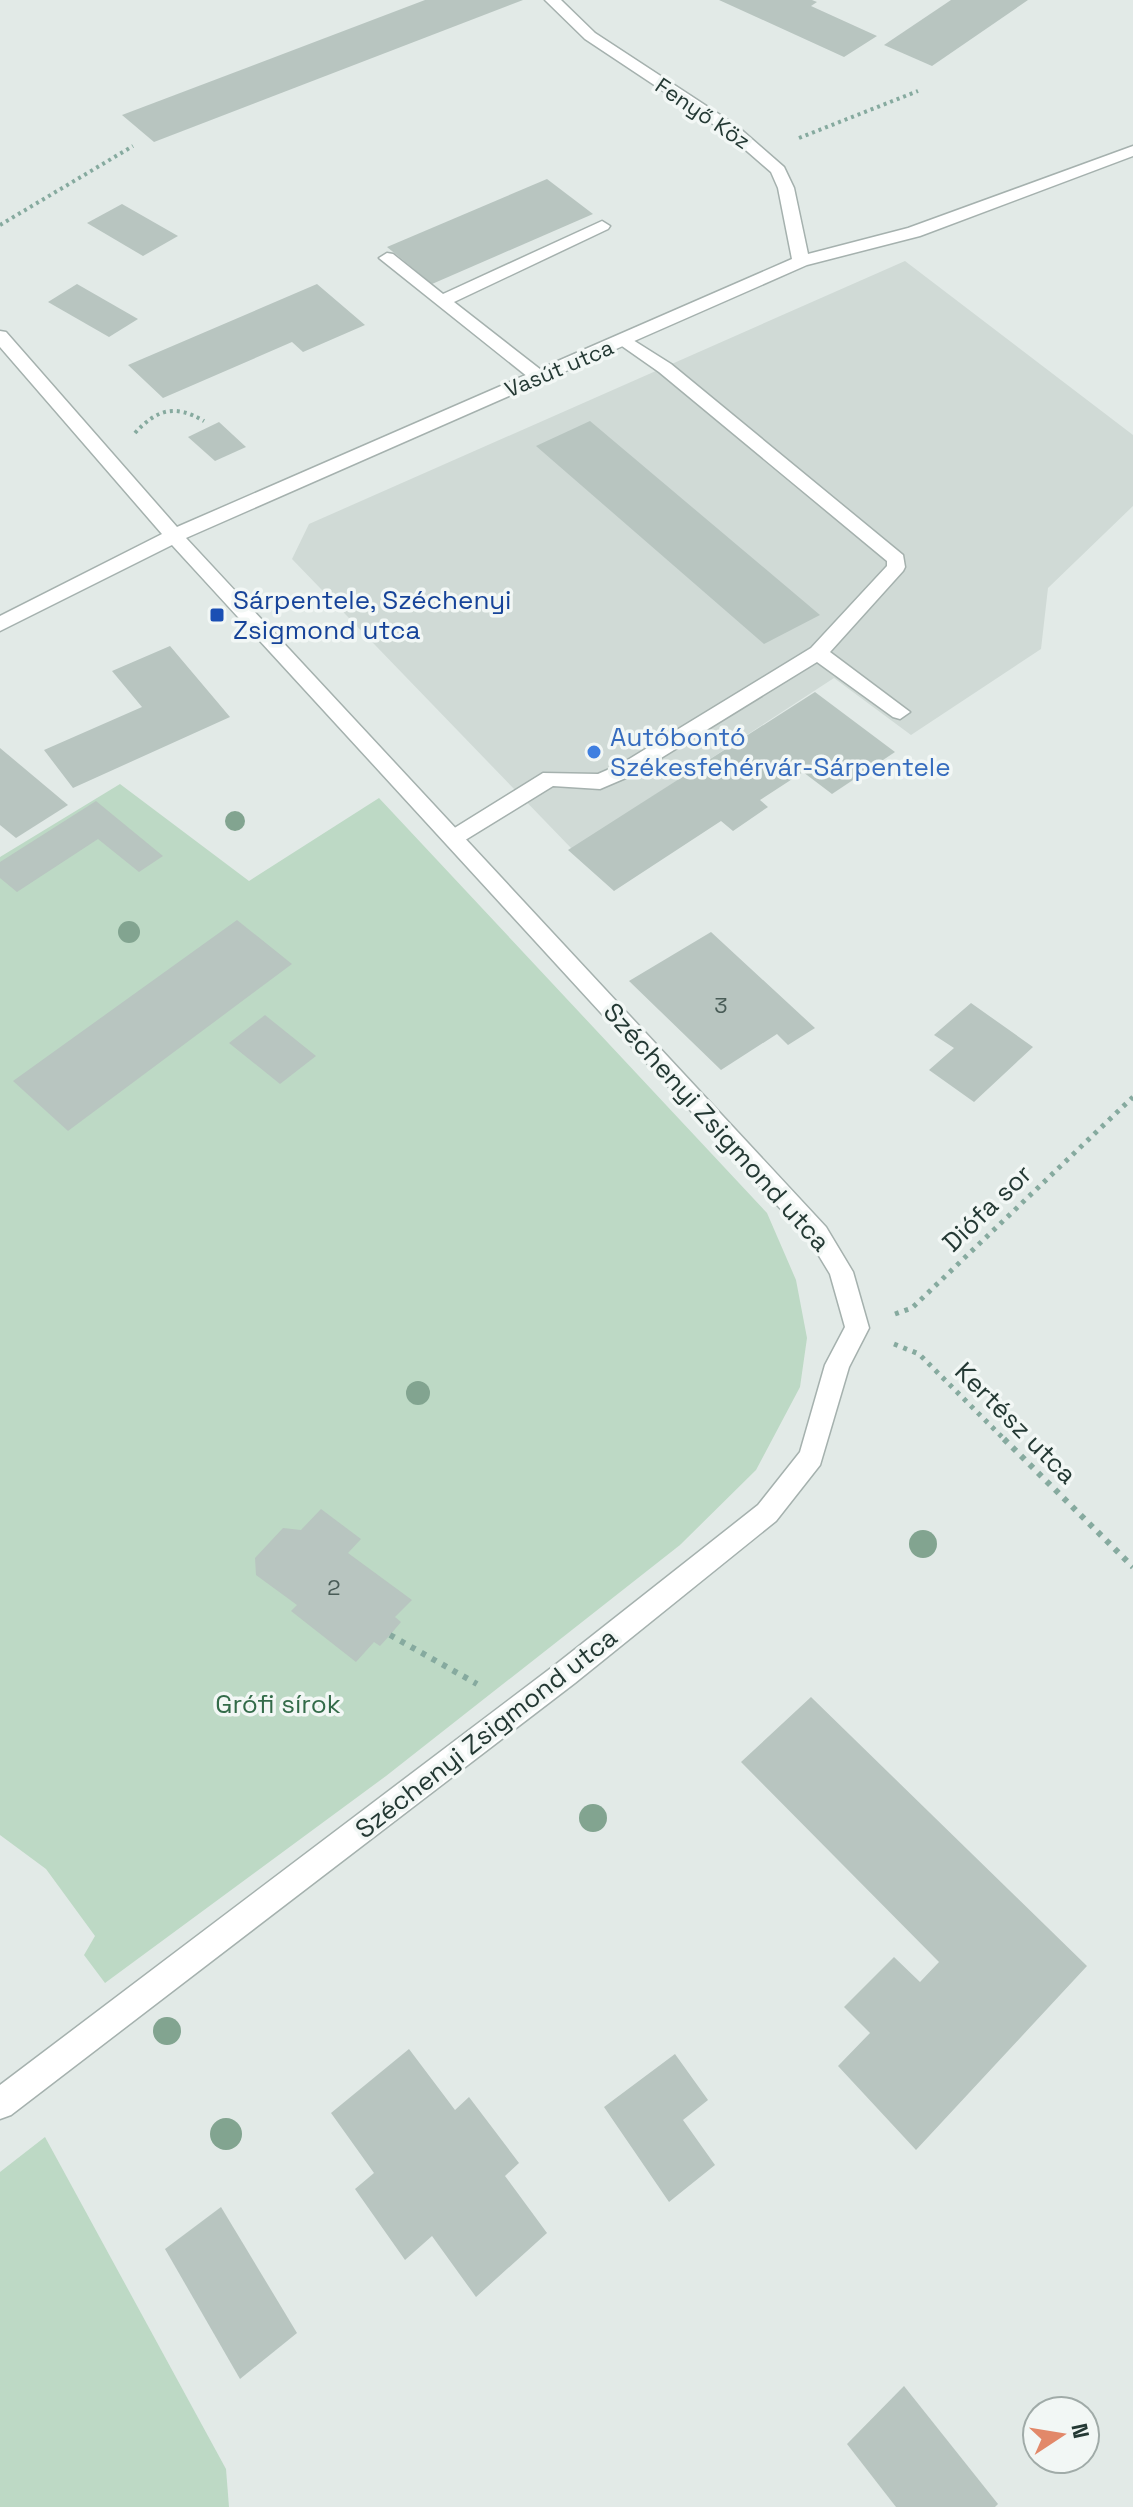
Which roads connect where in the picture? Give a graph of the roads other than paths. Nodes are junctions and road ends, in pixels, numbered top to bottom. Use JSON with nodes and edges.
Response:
{"nodes":[{"id":1,"x":552,"y":0,"type":"edge"},
{"id":2,"x":1133,"y":151,"type":"edge"},
{"id":3,"x":602,"y":226,"type":"dead end"},
{"id":4,"x":387,"y":258,"type":"dead end"},
{"id":5,"x":801,"y":261,"type":"junction"},
{"id":6,"x":442,"y":301,"type":"junction"},
{"id":7,"x":0,"y":336,"type":"edge"},
{"id":8,"x":625,"y":340,"type":"junction"},
{"id":9,"x":539,"y":377,"type":"junction"},
{"id":10,"x":174,"y":536,"type":"junction"},
{"id":11,"x":0,"y":624,"type":"edge"},
{"id":12,"x":818,"y":653,"type":"junction"},
{"id":13,"x":900,"y":712,"type":"dead end"},
{"id":14,"x":455,"y":837,"type":"junction"},
{"id":15,"x":0,"y":2104,"type":"edge"}],
"edges":[{"from":1,"to":5,"type":"street","name":"Fenyő Köz"},
{"from":2,"to":5,"type":"street","name":"Vasút utca"},
{"from":3,"to":6,"type":"street"},
{"from":4,"to":6,"type":"street"},
{"from":5,"to":8,"type":"street","name":"Vasút utca"},
{"from":6,"to":9,"type":"street"},
{"from":7,"to":10,"type":"street","name":"Széchenyi Zsigmond utca"},
{"from":8,"to":9,"type":"street","name":"Vasút utca"},
{"from":8,"to":12,"type":"street"},
{"from":9,"to":10,"type":"street","name":"Vasút utca"},
{"from":10,"to":11,"type":"street","name":"Vasút utca"},
{"from":10,"to":14,"type":"street","name":"Széchenyi Zsigmond utca"},
{"from":12,"to":13,"type":"street"},
{"from":12,"to":14,"type":"street"},
{"from":14,"to":15,"type":"street","name":"Széchenyi Zsigmond utca"}]}
